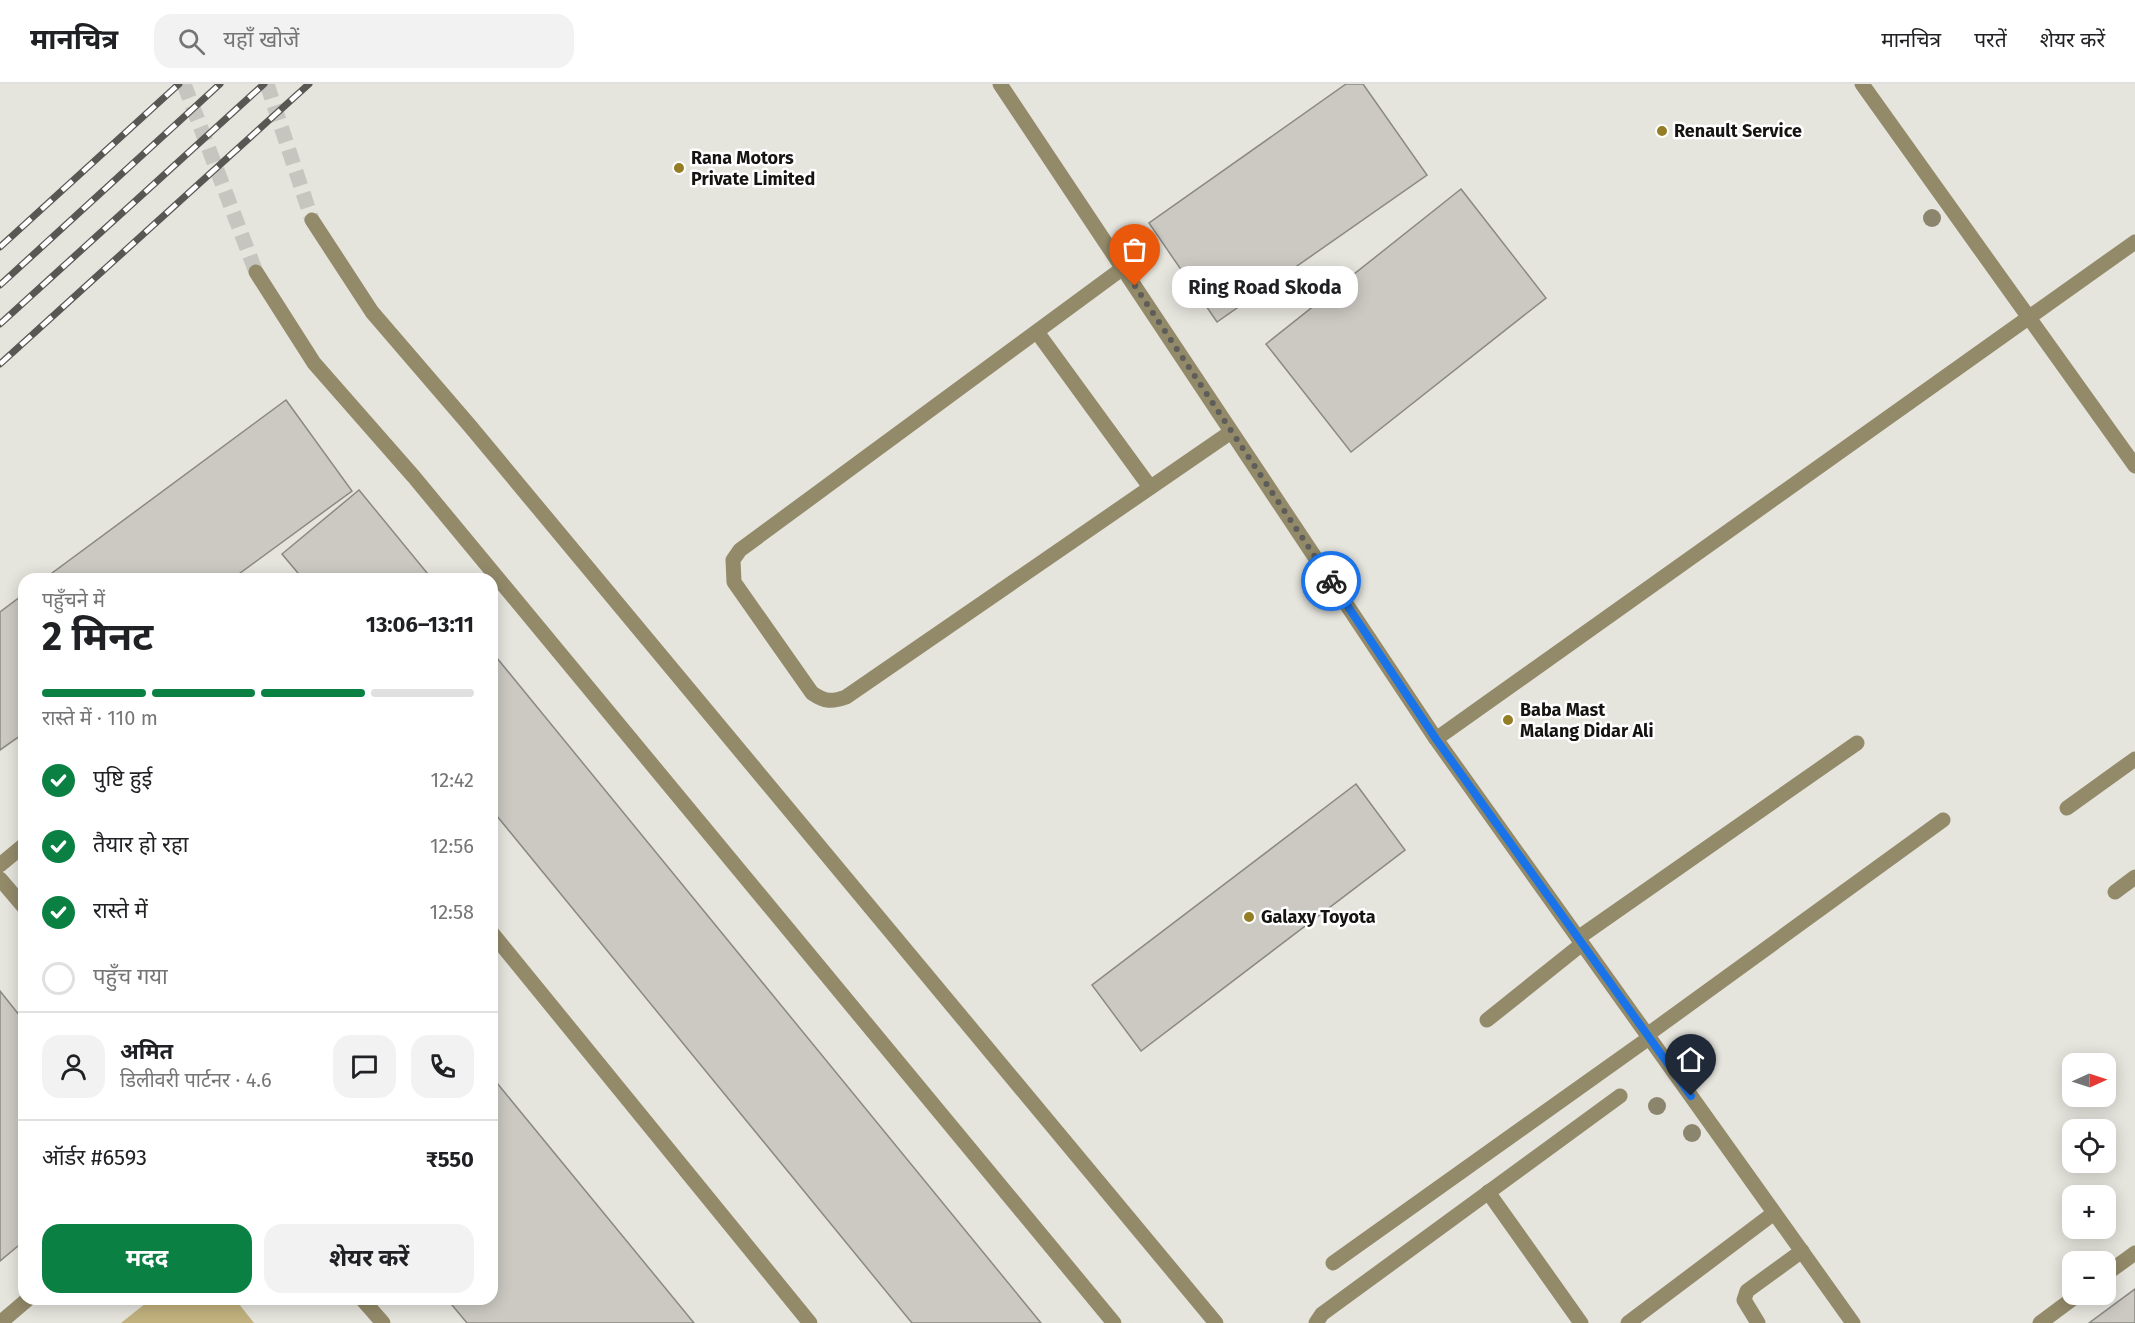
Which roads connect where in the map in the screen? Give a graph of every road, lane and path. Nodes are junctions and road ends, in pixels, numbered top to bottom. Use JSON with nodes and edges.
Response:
{"nodes":[{"id":1,"x":1000,"y":84,"type":"edge"},
{"id":2,"x":1862,"y":84,"type":"edge"},
{"id":3,"x":312,"y":220,"type":"tunnel mouth"},
{"id":4,"x":2135,"y":242,"type":"edge"},
{"id":5,"x":1123,"y":268,"type":"junction"},
{"id":6,"x":256,"y":272,"type":"tunnel mouth"},
{"id":7,"x":2030,"y":319,"type":"junction"},
{"id":8,"x":1037,"y":332,"type":"junction"},
{"id":9,"x":1232,"y":432,"type":"junction"},
{"id":10,"x":2135,"y":466,"type":"edge"},
{"id":11,"x":1150,"y":487,"type":"junction"},
{"id":12,"x":493,"y":573,"type":"edge"},
{"id":13,"x":498,"y":579,"type":"edge"},
{"id":14,"x":1436,"y":739,"type":"junction"},
{"id":15,"x":1857,"y":743,"type":"dead end"},
{"id":16,"x":2135,"y":759,"type":"edge"},
{"id":17,"x":2067,"y":808,"type":"dead end"},
{"id":18,"x":1943,"y":820,"type":"dead end"},
{"id":19,"x":18,"y":850,"type":"edge"},
{"id":20,"x":0,"y":865,"type":"edge"},
{"id":21,"x":2135,"y":877,"type":"edge"},
{"id":22,"x":0,"y":879,"type":"edge"},
{"id":23,"x":2115,"y":892,"type":"dead end"},
{"id":24,"x":18,"y":900,"type":"edge"},
{"id":25,"x":498,"y":940,"type":"edge"},
{"id":26,"x":1580,"y":941,"type":"junction"},
{"id":27,"x":1488,"y":1020,"type":"dead end"},
{"id":28,"x":1648,"y":1036,"type":"junction"},
{"id":29,"x":1620,"y":1096,"type":"dead end"},
{"id":30,"x":1488,"y":1192,"type":"junction"},
{"id":31,"x":1774,"y":1213,"type":"junction"},
{"id":32,"x":1802,"y":1251,"type":"junction"},
{"id":33,"x":2135,"y":1253,"type":"edge"},
{"id":34,"x":1333,"y":1263,"type":"dead end"},
{"id":35,"x":2116,"y":1267,"type":"edge"},
{"id":36,"x":21,"y":1305,"type":"edge"},
{"id":37,"x":367,"y":1305,"type":"edge"},
{"id":38,"x":2064,"y":1305,"type":"edge"},
{"id":39,"x":0,"y":1323,"type":"edge"},
{"id":40,"x":383,"y":1323,"type":"edge"},
{"id":41,"x":810,"y":1323,"type":"edge"},
{"id":42,"x":1114,"y":1323,"type":"edge"},
{"id":43,"x":1216,"y":1323,"type":"edge"},
{"id":44,"x":1316,"y":1323,"type":"edge"},
{"id":45,"x":1581,"y":1323,"type":"edge"},
{"id":46,"x":1628,"y":1323,"type":"edge"},
{"id":47,"x":1758,"y":1323,"type":"edge"},
{"id":48,"x":1852,"y":1323,"type":"edge"},
{"id":49,"x":2040,"y":1323,"type":"edge"}],
"edges":[{"from":1,"to":5,"type":"street"},
{"from":2,"to":7,"type":"street"},
{"from":3,"to":43,"type":"street"},
{"from":4,"to":7,"type":"street"},
{"from":5,"to":8,"type":"street"},
{"from":5,"to":9,"type":"street"},
{"from":6,"to":12,"type":"street"},
{"from":7,"to":10,"type":"street"},
{"from":7,"to":14,"type":"street"},
{"from":8,"to":11,"type":"street"},
{"from":8,"to":11,"type":"street"},
{"from":9,"to":11,"type":"street"},
{"from":9,"to":14,"type":"street"},
{"from":13,"to":42,"type":"street"},
{"from":14,"to":26,"type":"street"},
{"from":15,"to":26,"type":"street"},
{"from":16,"to":17,"type":"street"},
{"from":18,"to":28,"type":"street"},
{"from":19,"to":20,"type":"street"},
{"from":21,"to":23,"type":"street"},
{"from":22,"to":24,"type":"street"},
{"from":25,"to":41,"type":"street"},
{"from":26,"to":27,"type":"street"},
{"from":26,"to":28,"type":"street"},
{"from":28,"to":31,"type":"street"},
{"from":28,"to":34,"type":"street"},
{"from":29,"to":30,"type":"street"},
{"from":30,"to":44,"type":"street"},
{"from":30,"to":45,"type":"street"},
{"from":31,"to":32,"type":"street"},
{"from":31,"to":46,"type":"street"},
{"from":32,"to":47,"type":"street"},
{"from":32,"to":48,"type":"street"},
{"from":33,"to":35,"type":"street"},
{"from":36,"to":39,"type":"street"},
{"from":37,"to":40,"type":"street"},
{"from":38,"to":49,"type":"street"}]}
